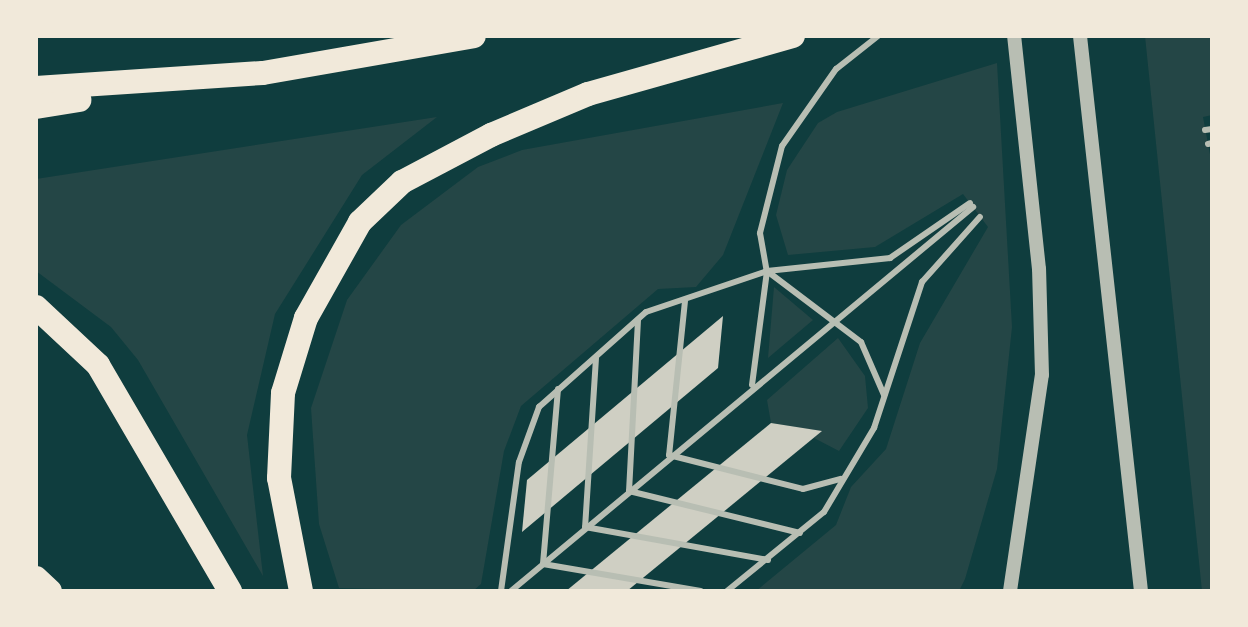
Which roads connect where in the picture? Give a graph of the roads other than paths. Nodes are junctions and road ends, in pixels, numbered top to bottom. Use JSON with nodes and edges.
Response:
{"nodes":[{"id":1,"x":474,"y":36,"type":"edge"},
{"id":2,"x":793,"y":36,"type":"edge"},
{"id":3,"x":878,"y":36,"type":"edge"},
{"id":4,"x":1014,"y":36,"type":"edge"},
{"id":5,"x":1080,"y":36,"type":"edge"},
{"id":6,"x":263,"y":73,"type":"junction"},
{"id":7,"x":36,"y":88,"type":"edge"},
{"id":8,"x":36,"y":107,"type":"edge"},
{"id":9,"x":980,"y":217,"type":"dead end"},
{"id":10,"x":767,"y":271,"type":"junction"},
{"id":11,"x":685,"y":301,"type":"junction"},
{"id":12,"x":36,"y":307,"type":"edge"},
{"id":13,"x":834,"y":319,"type":"junction"},
{"id":14,"x":638,"y":320,"type":"junction"},
{"id":15,"x":596,"y":358,"type":"junction"},
{"id":16,"x":752,"y":385,"type":"junction"},
{"id":17,"x":558,"y":389,"type":"junction"},
{"id":18,"x":884,"y":398,"type":"junction"},
{"id":19,"x":669,"y":455,"type":"junction"},
{"id":20,"x":841,"y":479,"type":"junction"},
{"id":21,"x":629,"y":491,"type":"junction"},
{"id":22,"x":585,"y":527,"type":"junction"},
{"id":23,"x":800,"y":533,"type":"junction"},
{"id":24,"x":768,"y":560,"type":"junction"},
{"id":25,"x":543,"y":564,"type":"junction"},
{"id":26,"x":36,"y":578,"type":"edge"},
{"id":27,"x":50,"y":591,"type":"edge"},
{"id":28,"x":230,"y":591,"type":"edge"},
{"id":29,"x":301,"y":591,"type":"edge"},
{"id":30,"x":501,"y":591,"type":"edge"},
{"id":31,"x":511,"y":591,"type":"edge"},
{"id":32,"x":701,"y":591,"type":"edge"},
{"id":33,"x":727,"y":591,"type":"edge"},
{"id":34,"x":1010,"y":591,"type":"edge"},
{"id":35,"x":1141,"y":591,"type":"edge"}],
"edges":[{"from":1,"to":6,"type":"highway"},
{"from":2,"to":29,"type":"highway"},
{"from":3,"to":10,"type":"lane"},
{"from":4,"to":34,"type":"street"},
{"from":5,"to":35,"type":"street"},
{"from":6,"to":7,"type":"highway"},
{"from":6,"to":8,"type":"highway"},
{"from":9,"to":18,"type":"lane"},
{"from":10,"to":11,"type":"lane"},
{"from":10,"to":13,"type":"lane"},
{"from":10,"to":13,"type":"lane"},
{"from":10,"to":16,"type":"lane"},
{"from":11,"to":14,"type":"lane"},
{"from":11,"to":19,"type":"lane"},
{"from":12,"to":28,"type":"highway"},
{"from":13,"to":16,"type":"lane"},
{"from":13,"to":18,"type":"lane"},
{"from":14,"to":15,"type":"lane"},
{"from":14,"to":21,"type":"lane"},
{"from":15,"to":17,"type":"lane"},
{"from":15,"to":22,"type":"lane"},
{"from":16,"to":19,"type":"lane"},
{"from":17,"to":25,"type":"lane"},
{"from":17,"to":30,"type":"lane"},
{"from":18,"to":20,"type":"lane"},
{"from":19,"to":20,"type":"lane"},
{"from":19,"to":21,"type":"lane"},
{"from":20,"to":23,"type":"lane"},
{"from":21,"to":22,"type":"lane"},
{"from":21,"to":23,"type":"lane"},
{"from":22,"to":24,"type":"lane"},
{"from":22,"to":25,"type":"lane"},
{"from":23,"to":24,"type":"lane"},
{"from":24,"to":33,"type":"lane"},
{"from":25,"to":31,"type":"lane"},
{"from":25,"to":32,"type":"lane"},
{"from":26,"to":27,"type":"highway"}]}
